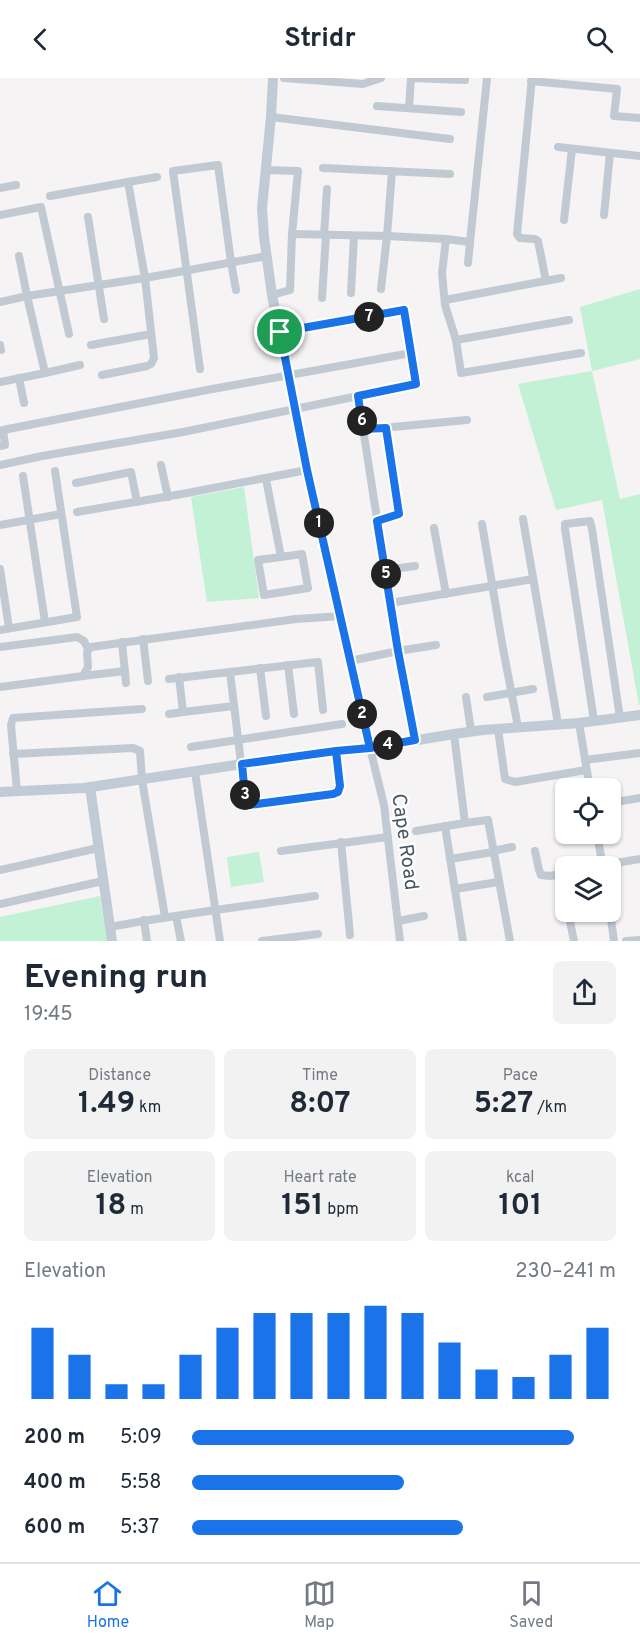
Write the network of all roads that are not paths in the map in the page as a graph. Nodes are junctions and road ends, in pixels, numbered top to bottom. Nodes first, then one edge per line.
1 (273, 78) edge
2 (284, 78) edge
3 (381, 78) edge
4 (411, 78) edge
5 (487, 78) edge
6 (465, 80) dead end
7 (531, 80) edge
8 (580, 82) edge
9 (376, 106) dead end
10 (409, 108) junction
11 (461, 112) dead end
12 (271, 117) junction
13 (640, 118) edge
14 (450, 139) dead end
15 (558, 147) dead end
16 (572, 149) junction
17 (610, 153) junction
18 (640, 156) edge
19 (323, 168) dead end
20 (265, 170) junction
21 (392, 171) junction
22 (450, 174) dead end
23 (157, 177) dead end
24 (128, 182) junction
25 (16, 185) dead end
26 (0, 188) edge
27 (327, 189) dead end
28 (50, 196) dead end
29 (0, 215) edge
30 (604, 215) dead end
31 (88, 217) dead end
32 (564, 220) dead end
33 (292, 234) junction
34 (325, 235) junction
35 (354, 236) junction
36 (387, 236) junction
37 (446, 239) junction
38 (470, 242) junction
39 (19, 256) dead end
40 (267, 256) junction
41 (231, 262) junction
42 (468, 263) dead end
43 (186, 270) junction
44 (145, 278) junction
45 (561, 278) dead end
46 (546, 281) junction
47 (99, 285) junction
48 (381, 289) dead end
49 (236, 290) dead end
50 (59, 292) junction
51 (351, 293) dead end
52 (272, 295) junction
53 (27, 296) junction
54 (322, 298) dead end
55 (445, 300) junction
56 (0, 302) edge
57 (104, 319) dead end
58 (569, 320) dead end
59 (280, 332) junction
60 (69, 334) dead end
61 (151, 334) junction
62 (456, 340) junction
63 (91, 345) dead end
64 (411, 353) junction
65 (581, 353) dead end
66 (80, 365) dead end
67 (200, 369) dead end
68 (45, 373) junction
69 (102, 375) dead end
70 (288, 375) junction
71 (19, 378) junction
72 (0, 382) edge
73 (358, 396) junction
74 (24, 403) dead end
75 (294, 409) junction
76 (467, 420) dead end
77 (0, 421) edge
78 (386, 428) junction
79 (363, 429) junction
80 (3, 430) junction
81 (0, 446) edge
82 (0, 465) edge
83 (161, 465) dead end
84 (307, 470) junction
85 (55, 471) dead end
86 (23, 476) dead end
87 (266, 478) junction
88 (76, 483) dead end
89 (168, 497) junction
90 (137, 502) junction
91 (77, 512) dead end
92 (61, 514) junction
93 (523, 519) dead end
94 (29, 520) junction
95 (377, 521) junction
96 (482, 524) dead end
97 (0, 525) edge
98 (434, 528) dead end
99 (281, 556) junction
100 (415, 566) dead end
101 (0, 569) edge
102 (385, 570) junction
103 (533, 579) junction
104 (493, 587) junction
105 (446, 594) junction
106 (390, 603) junction
107 (341, 616) junction
108 (45, 622) junction
109 (4, 629) edge
110 (143, 639) junction
111 (122, 642) junction
112 (436, 645) dead end
113 (0, 647) edge
114 (88, 649) junction
115 (398, 651) junction
116 (328, 660) dead end
117 (350, 661) junction
118 (318, 662) junction
119 (288, 665) junction
120 (260, 668) junction
121 (125, 671) junction
122 (230, 672) junction
123 (83, 676) junction
124 (179, 678) junction
125 (169, 679) dead end
126 (148, 681) dead end
127 (126, 683) dead end
128 (0, 687) edge
129 (533, 689) dead end
130 (511, 693) junction
131 (466, 697) dead end
132 (487, 697) dead end
133 (234, 706) junction
134 (142, 709) dead end
135 (323, 710) dead end
136 (183, 712) junction
137 (169, 714) dead end
138 (294, 714) dead end
139 (266, 716) dead end
140 (640, 716) edge
141 (620, 718) junction
142 (594, 721) junction
143 (579, 723) junction
144 (342, 724) dead end
145 (558, 724) junction
146 (518, 727) junction
147 (498, 729) junction
148 (471, 731) junction
149 (454, 734) junction
150 (238, 739) junction
151 (415, 740) junction
152 (191, 747) dead end
153 (370, 748) junction
154 (336, 751) junction
155 (640, 753) edge
156 (13, 754) junction
157 (585, 760) junction
158 (242, 764) junction
159 (586, 770) junction
160 (195, 772) junction
161 (588, 778) edge
162 (142, 780) junction
163 (90, 787) junction
164 (0, 792) edge
165 (17, 792) junction
166 (640, 798) edge
167 (621, 801) edge
168 (465, 823) junction
169 (445, 826) junction
170 (416, 831) dead end
171 (388, 837) junction
172 (341, 842) junction
173 (512, 847) dead end
174 (98, 848) junction
175 (281, 851) dead end
176 (493, 851) junction
177 (535, 851) dead end
178 (450, 859) junction
179 (640, 859) edge
180 (621, 863) edge
181 (0, 870) edge
182 (555, 875) edge
183 (103, 881) junction
184 (498, 882) junction
185 (455, 889) junction
186 (315, 896) dead end
187 (0, 904) edge
188 (216, 911) junction
189 (176, 916) junction
190 (424, 916) dead end
191 (165, 917) junction
192 (144, 920) junction
193 (398, 921) junction
194 (570, 922) edge
195 (611, 922) edge
196 (110, 927) junction
197 (318, 934) dead end
198 (350, 935) dead end
199 (640, 940) edge
200 (112, 941) edge
201 (147, 941) edge
202 (181, 941) edge
203 (220, 941) edge
204 (262, 941) edge
205 (400, 941) edge
206 (464, 941) edge
207 (510, 941) edge
208 (574, 941) edge
209 (614, 941) edge
210 (626, 941) edge

1 - 12 street
2 - 3 street
4 - 6 street
4 - 10 street
5 - 38 street
7 - 8 street
7 - 46 street
8 - 13 street
9 - 10 street
10 - 11 street
12 - 14 street
12 - 20 street
15 - 16 street
16 - 17 street
16 - 32 street
17 - 18 street
17 - 30 street
19 - 21 street
20 - 33 street
20 - 40 street
21 - 22 street
21 - 36 street
23 - 24 street
24 - 28 street
24 - 44 street
25 - 26 street
27 - 34 street
29 - 50 street
31 - 47 street
33 - 34 street
33 - 52 street
34 - 35 street
34 - 54 street
35 - 36 street
35 - 51 street
36 - 37 street
36 - 48 street
37 - 38 street
37 - 55 street
38 - 42 street
39 - 53 street
40 - 41 street
40 - 52 street
41 - 43 street
41 - 43 street
41 - 49 street
43 - 44 street
43 - 67 street
44 - 47 street
44 - 61 street
45 - 46 street
46 - 55 street
47 - 50 street
47 - 57 street
50 - 53 street
50 - 60 street
52 - 59 street
53 - 56 street
53 - 68 street
55 - 62 street
58 - 62 street
59 - 64 street
59 - 70 street
61 - 63 street
61 - 69 street
62 - 65 street
64 - 70 street
64 - 73 street
66 - 68 street
68 - 71 street
70 - 75 street
70 - 80 street
71 - 72 street
71 - 74 street
73 - 75 street
73 - 79 street
75 - 82 street
75 - 84 street
76 - 78 street
77 - 80 street
78 - 79 street
78 - 95 street
79 - 95 street
80 - 81 street
83 - 89 street
84 - 87 street
84 - 107 street
85 - 92 street
86 - 94 street
87 - 89 street
87 - 99 street
88 - 90 street
89 - 90 street
90 - 91 street
92 - 94 street
92 - 108 street
93 - 103 street
94 - 97 street
94 - 108 street
95 - 102 street
96 - 104 street
98 - 105 street
99 - 99 street
100 - 102 street
101 - 109 street
102 - 106 street
103 - 104 street
103 - 145 street
104 - 105 street
104 - 130 street
105 - 106 street
106 - 115 street
107 - 110 street
107 - 117 street
108 - 109 street
110 - 111 street
110 - 126 street
111 - 114 street
111 - 121 street
112 - 115 street
113 - 114 street
114 - 123 street
115 - 117 street
115 - 151 street
116 - 118 street
117 - 153 street
118 - 119 street
118 - 135 street
119 - 120 street
119 - 138 street
120 - 122 street
120 - 139 street
121 - 123 street
121 - 127 street
122 - 124 street
122 - 133 street
123 - 128 street
124 - 125 street
124 - 136 street
129 - 130 street
130 - 132 street
130 - 146 street
131 - 148 street
133 - 136 street
133 - 150 street
134 - 156 street
136 - 137 street
140 - 141 street
141 - 142 street
141 - 142 street
142 - 143 street
143 - 145 street
143 - 157 street
144 - 150 street
145 - 146 street
146 - 147 street
147 - 148 street
147 - 159 street
148 - 149 street
149 - 151 street
149 - 168 street
150 - 152 street
150 - 158 street
151 - 153 street
153 - 154 street
153 - 171 street, Cape Road
154 - 158 street
154 - 158 street
155 - 157 street
156 - 162 street
156 - 165 street
157 - 159 street
158 - 160 street
159 - 161 street
160 - 162 street
160 - 188 street
162 - 163 street
162 - 191 street
163 - 165 street
163 - 174 street
164 - 165 street
166 - 167 street
168 - 169 street
168 - 176 street
169 - 170 street
169 - 178 street
171 - 172 street
171 - 193 street, Cape Road
172 - 175 street
172 - 198 street
173 - 176 street
174 - 181 street
174 - 183 street
176 - 178 street
176 - 184 street
177 - 182 street
178 - 185 street
179 - 180 street
183 - 187 street
183 - 196 street
184 - 185 street
184 - 207 street
185 - 206 street
186 - 188 street
188 - 189 street
188 - 203 street
189 - 191 street
189 - 202 street
190 - 193 street
191 - 192 street
192 - 196 street
192 - 201 street
193 - 205 street, Cape Road
194 - 208 street
195 - 209 street
196 - 200 street
197 - 204 street
199 - 210 street

